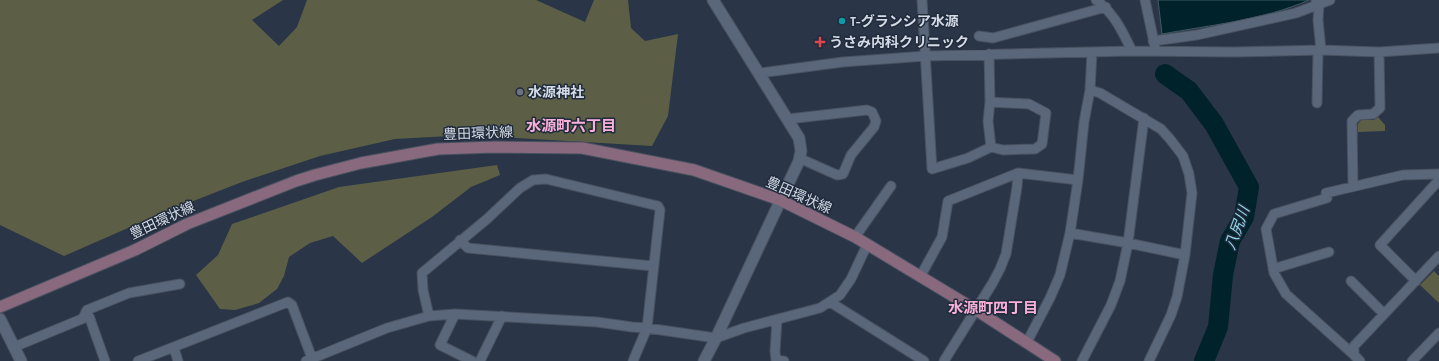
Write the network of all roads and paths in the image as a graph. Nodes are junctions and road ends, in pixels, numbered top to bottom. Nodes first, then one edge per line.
1 (713, 0) edge
2 (922, 0) edge
3 (1096, 0) edge
4 (1145, 0) edge
5 (1330, 0) edge
6 (1317, 3) edge
7 (1106, 7) junction
8 (979, 36) dead end
9 (1153, 41) junction
10 (1439, 48) edge
11 (1132, 51) junction
12 (1320, 51) junction
13 (1092, 52) junction
14 (1156, 52) junction
15 (1379, 52) junction
16 (989, 54) junction
17 (926, 56) junction
18 (760, 73) junction
19 (1090, 90) junction
20 (990, 102) junction
21 (1317, 103) dead end
22 (1144, 118) junction
23 (788, 119) junction
24 (991, 147) junction
25 (800, 158) junction
26 (1018, 173) junction
27 (1439, 174) edge
28 (1078, 180) junction
29 (1439, 180) edge
30 (891, 186) dead end
31 (1353, 186) junction
32 (780, 200) junction
33 (1070, 233) junction
34 (855, 237) junction
35 (460, 240) junction
36 (1128, 243) junction
37 (867, 245) junction
38 (1329, 252) dead end
39 (1185, 255) junction
40 (1439, 256) edge
41 (653, 266) junction
42 (1273, 269) junction
43 (920, 277) junction
44 (1351, 281) dead end
45 (1416, 281) junction
46 (180, 284) dead end
47 (830, 302) junction
48 (0, 307) edge
49 (976, 310) junction
50 (455, 314) junction
51 (1384, 314) junction
52 (428, 316) junction
53 (502, 316) junction
54 (83, 318) junction
55 (0, 319) edge
56 (777, 320) junction
57 (647, 328) junction
58 (1439, 333) edge
59 (716, 338) junction
60 (1026, 342) junction
61 (14, 347) junction
62 (174, 348) junction
63 (1357, 358) edge
64 (310, 360) edge
65 (21, 361) edge
66 (105, 361) edge
67 (138, 361) edge
68 (178, 361) edge
69 (472, 361) edge
70 (480, 361) edge
71 (633, 361) edge
72 (704, 361) edge
73 (784, 361) edge
74 (924, 361) edge
75 (944, 361) edge
76 (1055, 361) edge
77 (1082, 361) edge
78 (1149, 361) edge
79 (1412, 361) edge

1 - 18 street
2 - 17 street
3 - 7 street
4 - 9 street
5 - 6 street
6 - 9 street
6 - 12 street
7 - 8 street
7 - 11 street
9 - 14 street
10 - 15 street
11 - 13 street
11 - 14 street
12 - 14 street
12 - 15 street
12 - 21 street
13 - 16 street
13 - 19 street
15 - 31 street
16 - 17 street
16 - 20 street
17 - 18 street
17 - 24 street
18 - 23 street
19 - 22 street
19 - 28 street
20 - 24 street
20 - 24 street
22 - 36 street
22 - 39 street
23 - 25 street
23 - 25 street
25 - 32 street
26 - 28 street
26 - 43 street
26 - 49 street
27 - 31 street
28 - 33 street
29 - 45 street
30 - 34 street
31 - 42 street
32 - 34 main road, 豊田環状線
32 - 48 main road, 豊田環状線
32 - 59 street
33 - 36 street
33 - 60 street
34 - 37 main road, 豊田環状線
35 - 41 street
35 - 41 street
35 - 52 street
36 - 39 street
36 - 77 street
37 - 43 main road, 豊田環状線
37 - 47 street
38 - 42 street
39 - 78 street
40 - 45 street
41 - 57 street
42 - 63 street
43 - 49 main road, 豊田環状線
44 - 51 street
45 - 51 street
46 - 54 street
47 - 56 street
47 - 74 street
49 - 60 main road, 豊田環状線
49 - 75 street
50 - 52 street
50 - 53 street
50 - 69 street
51 - 63 street
52 - 64 street
53 - 57 street
53 - 70 street
54 - 61 street
54 - 66 street
55 - 61 street
56 - 59 street
56 - 73 street
57 - 59 street
57 - 71 street
58 - 79 street
59 - 72 street
60 - 76 main road, 豊田環状線
61 - 65 street
62 - 64 street
62 - 67 street
62 - 68 street

